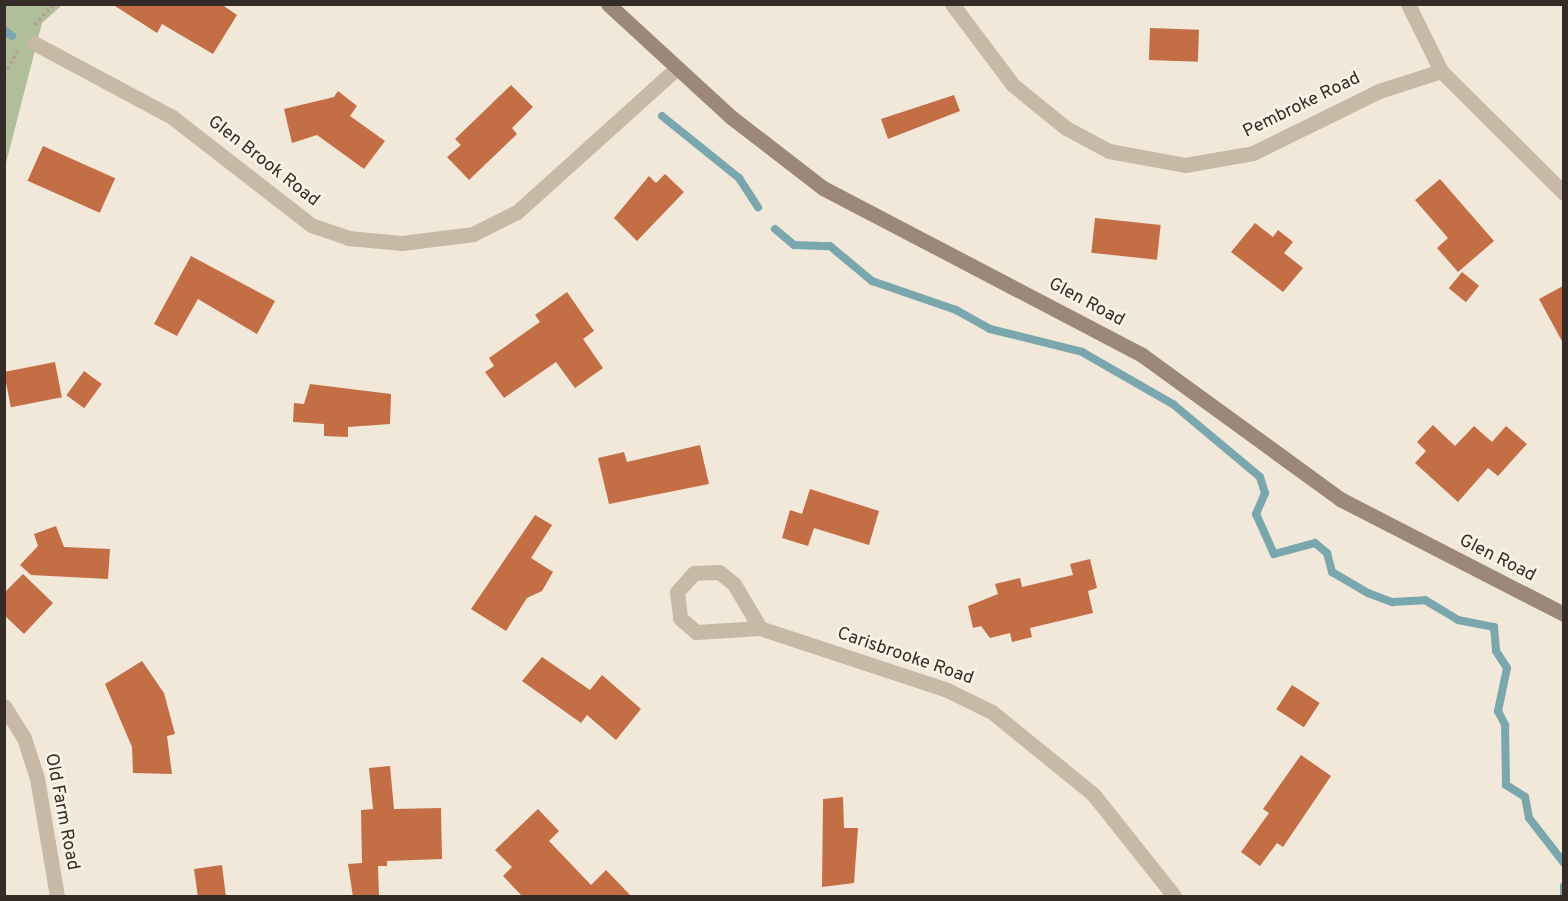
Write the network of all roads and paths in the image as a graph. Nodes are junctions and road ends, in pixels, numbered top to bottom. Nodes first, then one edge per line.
1 (608, 4) edge
2 (952, 4) edge
3 (1408, 4) edge
4 (34, 43) dead end
5 (677, 68) junction
6 (1441, 71) junction
7 (1563, 193) edge
8 (1563, 614) edge
9 (760, 628) junction
10 (4, 706) edge
11 (57, 897) edge
12 (1174, 897) edge

1 - 5 street, Glen Road
2 - 6 street, Pembroke Road
3 - 6 street
4 - 5 street, Glen Brook Road
5 - 8 street, Glen Road
6 - 7 street
9 - 9 street, Carisbrooke Road
9 - 12 street, Carisbrooke Road
10 - 11 street, Old Farm Road

